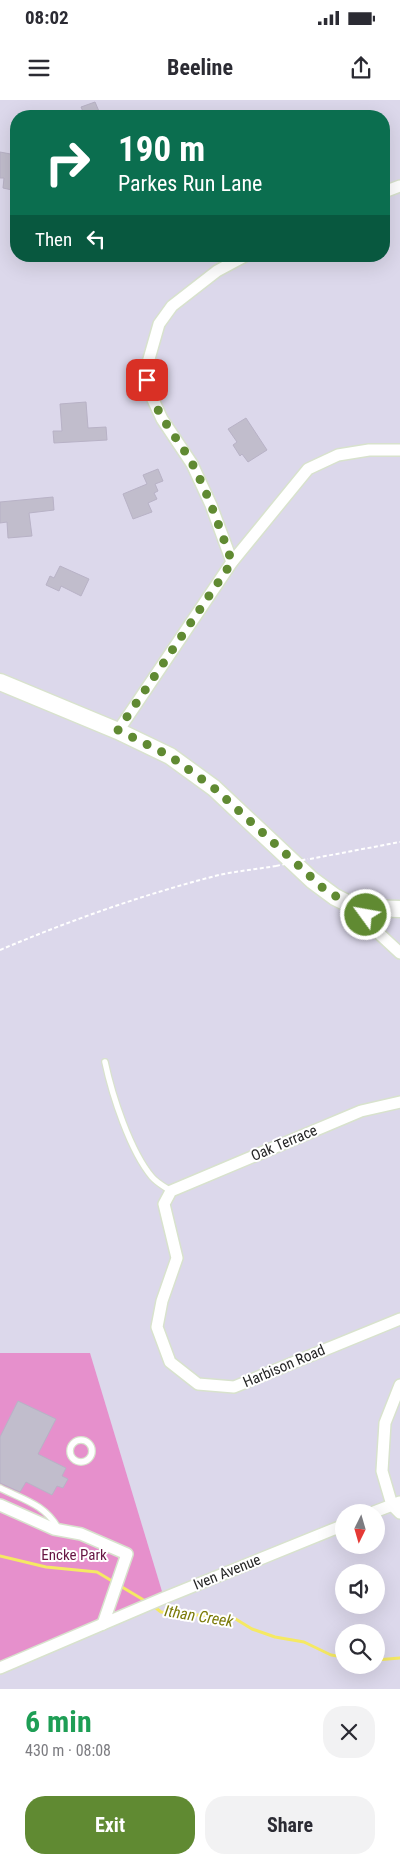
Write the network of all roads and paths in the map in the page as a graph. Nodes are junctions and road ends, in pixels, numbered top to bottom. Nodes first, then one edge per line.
1 (234, 262) edge
2 (400, 450) edge
3 (232, 562) junction
4 (0, 682) edge
5 (118, 730) junction
6 (400, 842) edge
7 (365, 908) junction
8 (400, 910) edge
9 (0, 950) edge
10 (400, 953) edge
11 (105, 1062) dead end
12 (400, 1102) edge
13 (171, 1191) junction
14 (400, 1319) edge
15 (400, 1385) edge
16 (89, 1443) joint
17 (0, 1488) edge
18 (0, 1505) edge
19 (397, 1506) edge
20 (335, 1529) edge
21 (59, 1530) junction
22 (103, 1624) junction
23 (0, 1668) edge

1 - 3 street
2 - 3 street
3 - 5 street
4 - 5 main road
5 - 7 main road
6 - 9 path, bridge
7 - 8 main road
7 - 10 street
11 - 13 lane
12 - 13 street, Oak Terrace
13 - 14 street, Harbison Road
15 - 19 street
16 - 16 lane
17 - 21 lane
18 - 21 street
20 - 22 street, Iven Avenue
21 - 22 street
22 - 23 street, Iven Avenue

